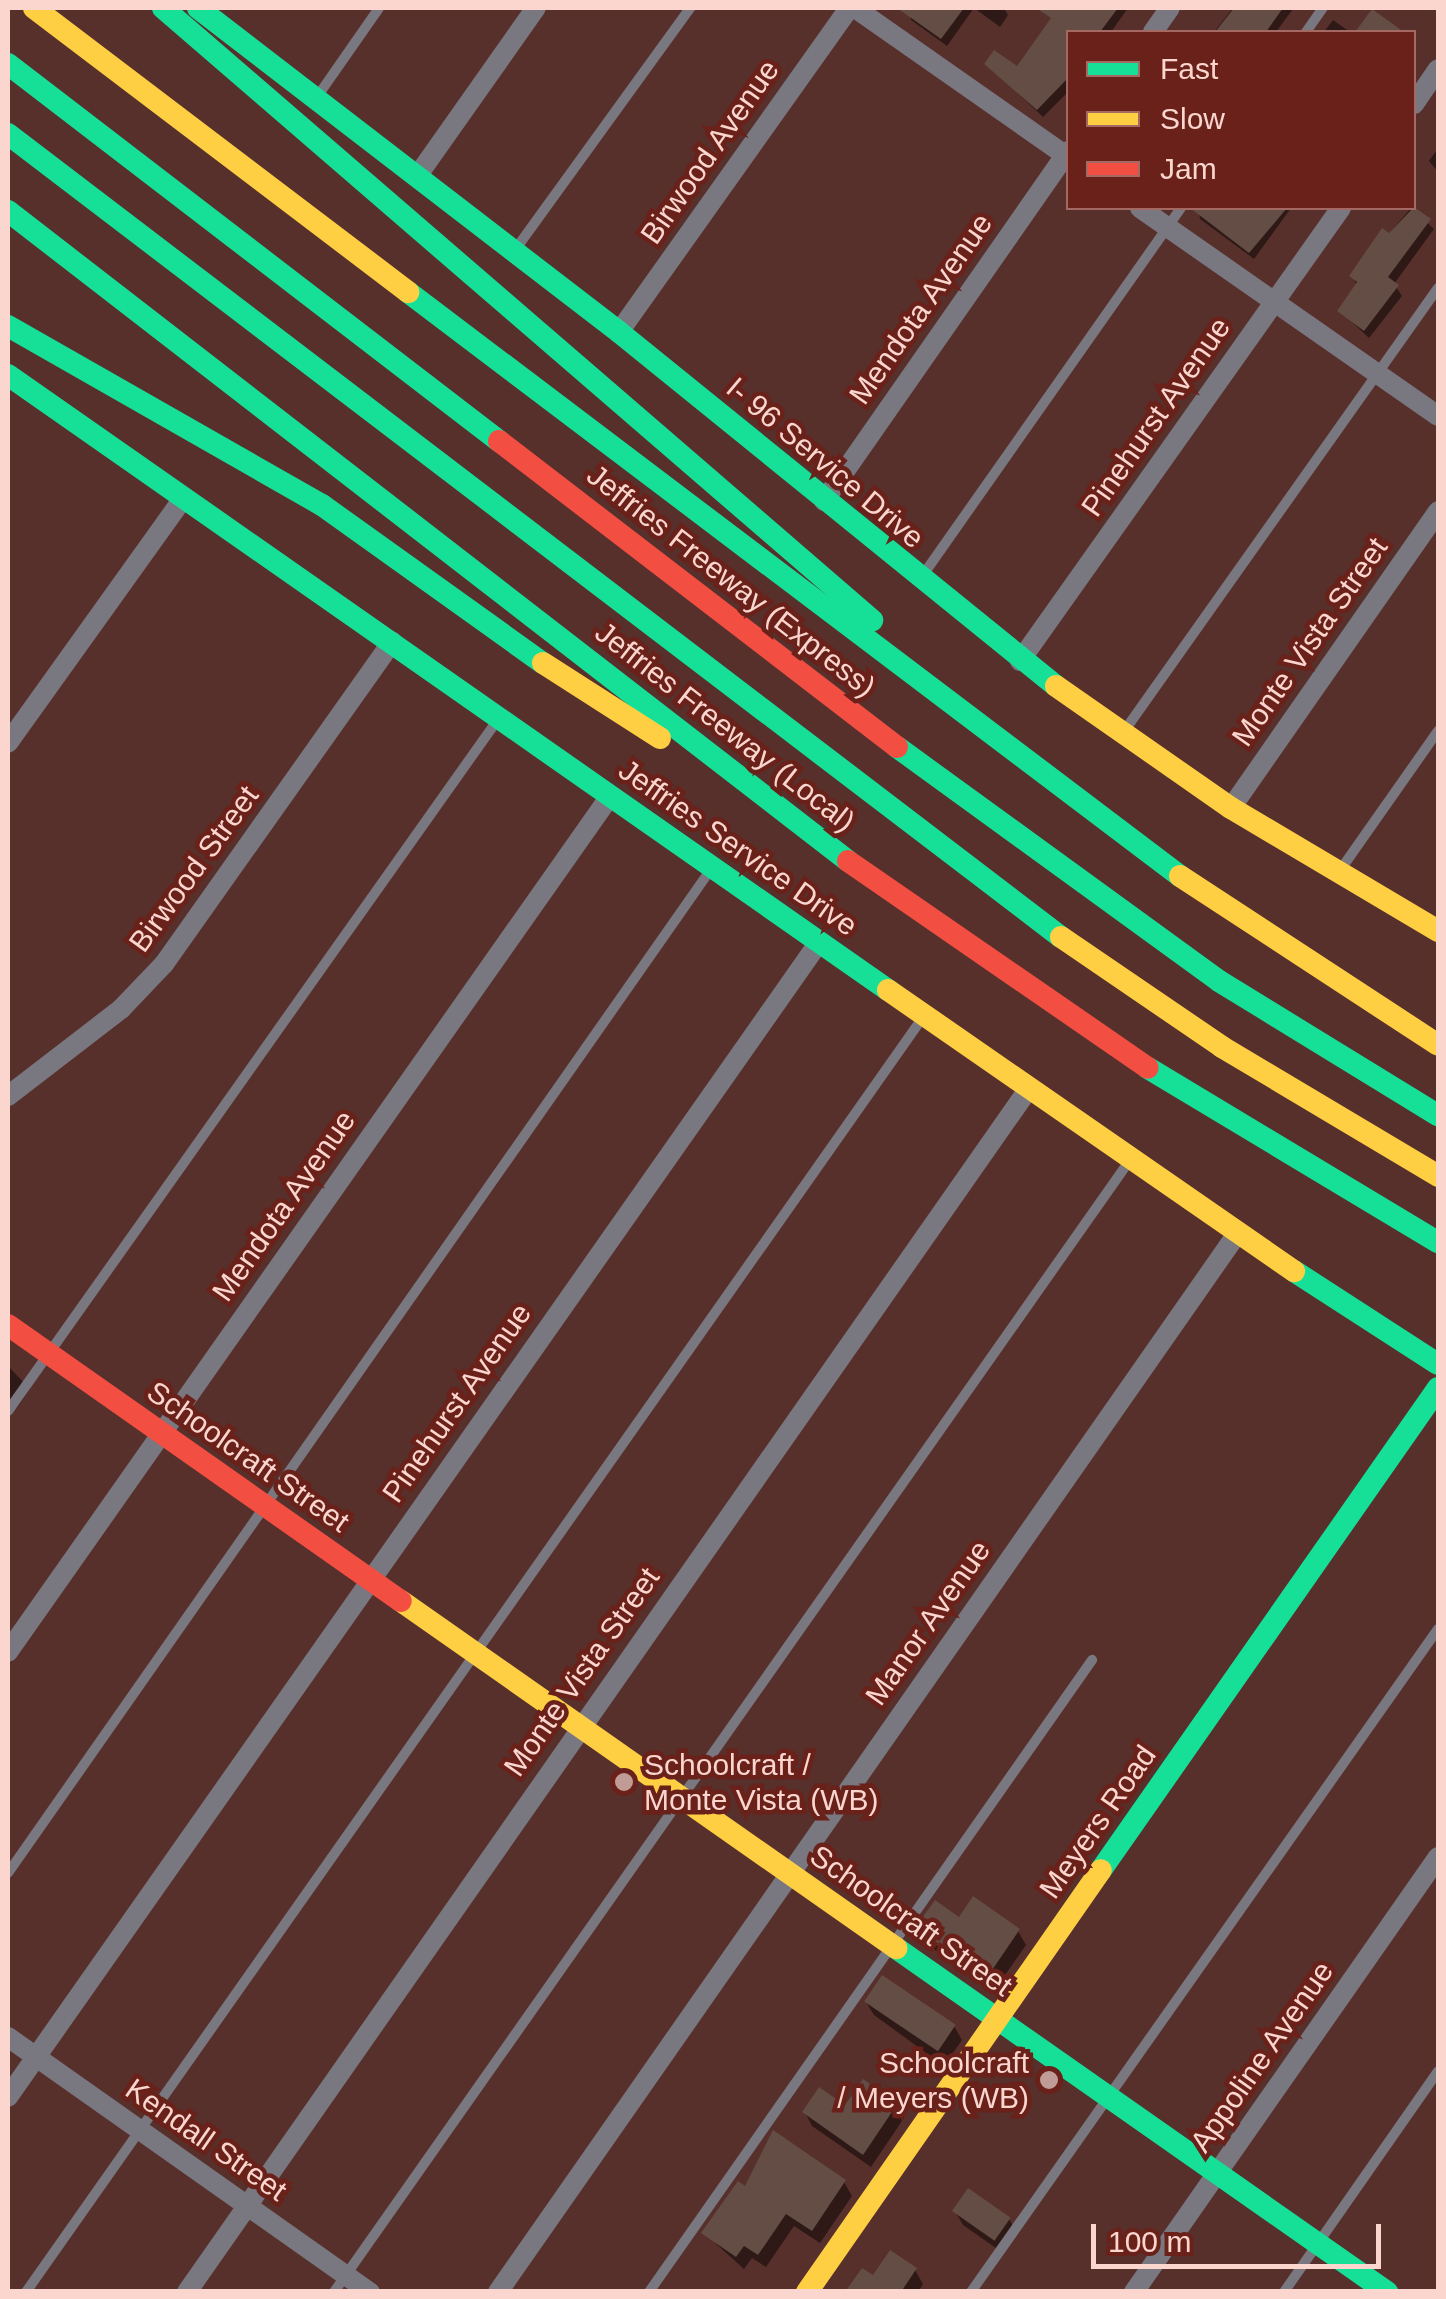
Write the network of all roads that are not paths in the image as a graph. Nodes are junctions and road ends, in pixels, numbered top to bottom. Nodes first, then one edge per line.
1 (34, 8) edge
2 (163, 8) edge
3 (379, 8) edge
4 (536, 8) edge
5 (690, 8) edge
6 (852, 8) edge
7 (1170, 8) edge
8 (1324, 8) edge
9 (213, 12) edge
10 (1154, 30) edge
11 (1308, 30) edge
12 (8, 64) edge
13 (1438, 69) edge
14 (317, 98) junction
15 (1416, 101) edge
16 (8, 134) edge
17 (1066, 153) edge
18 (1066, 157) edge
19 (418, 175) junction
20 (1143, 210) edge
21 (1181, 210) edge
22 (1340, 210) edge
23 (8, 211) edge
24 (1168, 227) junction
25 (515, 250) junction
26 (1438, 288) edge
27 (1274, 302) junction
28 (8, 326) edge
29 (619, 332) junction
30 (1377, 374) junction
31 (8, 375) edge
32 (1438, 416) edge
33 (184, 497) junction
34 (824, 501) junction
35 (1438, 511) edge
36 (920, 580) junction
37 (392, 642) junction
38 (1020, 660) junction
39 (500, 718) junction
40 (1438, 731) edge
41 (982, 732) junction
42 (1122, 735) junction
43 (8, 743) edge
44 (748, 784) junction
45 (610, 796) junction
46 (1232, 808) junction
47 (712, 867) junction
48 (1338, 874) junction
49 (1438, 931) edge
50 (819, 942) junction
51 (924, 1015) junction
52 (1438, 1045) edge
53 (1029, 1088) junction
54 (8, 1096) edge
55 (1438, 1115) edge
56 (1130, 1160) junction
57 (1438, 1176) edge
58 (1237, 1234) junction
59 (1438, 1242) edge
60 (8, 1325) edge
61 (48, 1354) junction
62 (1438, 1364) edge
63 (1438, 1388) edge
64 (8, 1410) edge
65 (161, 1432) junction
66 (265, 1505) junction
67 (370, 1579) junction
68 (1438, 1629) edge
69 (8, 1652) edge
70 (474, 1652) junction
71 (1092, 1660) dead end
72 (581, 1726) junction
73 (684, 1798) junction
74 (1438, 1857) edge
75 (790, 1873) junction
76 (8, 1874) edge
77 (891, 1943) junction
78 (998, 2018) junction
79 (8, 2037) edge
80 (36, 2057) junction
81 (1438, 2072) edge
82 (1106, 2094) junction
83 (8, 2097) edge
84 (140, 2130) junction
85 (1218, 2172) junction
86 (247, 2205) junction
87 (1318, 2243) junction
88 (340, 2283) edge
89 (26, 2292) edge
90 (187, 2292) edge
91 (370, 2292) edge
92 (498, 2292) edge
93 (649, 2292) edge
94 (807, 2292) edge
95 (970, 2292) edge
96 (1134, 2292) edge
97 (1284, 2292) edge
98 (1387, 2292) edge

1 - 41 main road
2 - 41 main road
3 - 14 lane
4 - 19 street
5 - 25 lane
6 - 17 street
6 - 29 street, Birwood Avenue
7 - 10 street
8 - 11 lane
9 - 14 main road, I- 96 Service Drive
12 - 55 main road, Jeffries Freeway (Express)
13 - 15 street
14 - 19 main road, I- 96 Service Drive
16 - 57 main road
18 - 34 street, Mendota Avenue
19 - 25 main road, I- 96 Service Drive
20 - 24 street
21 - 24 lane
22 - 27 street, Pinehurst Avenue
23 - 44 main road, Jeffries Freeway (Local)
24 - 27 street
24 - 36 lane
25 - 29 main road, I- 96 Service Drive
26 - 30 lane
27 - 30 street
27 - 38 street, Pinehurst Avenue
28 - 44 main road
29 - 34 main road, I- 96 Service Drive
30 - 32 street
30 - 42 lane
31 - 33 main road, Jeffries Service Drive
33 - 37 main road, Jeffries Service Drive
33 - 43 street
34 - 36 main road, I- 96 Service Drive
35 - 46 street, Monte Vista Street
36 - 38 main road, I- 96 Service Drive
37 - 39 main road, Jeffries Service Drive
37 - 54 street, Birwood Street
38 - 42 main road, I- 96 Service Drive
39 - 45 main road, Jeffries Service Drive
39 - 61 lane
40 - 48 lane
41 - 52 main road
42 - 46 main road, I- 96 Service Drive
44 - 59 main road, Jeffries Freeway (Local)
45 - 47 main road, Jeffries Service Drive
45 - 65 street, Mendota Avenue
46 - 48 main road, I- 96 Service Drive
47 - 50 main road, Jeffries Service Drive
47 - 66 lane
48 - 49 main road, I- 96 Service Drive
50 - 51 main road, Jeffries Service Drive
50 - 67 street, Pinehurst Avenue
51 - 53 main road, Jeffries Service Drive
51 - 70 lane
53 - 56 main road, Jeffries Service Drive
53 - 72 street, Monte Vista Street
56 - 58 main road, Jeffries Service Drive
56 - 73 lane
58 - 62 main road, Jeffries Service Drive
58 - 75 street, Manor Avenue
60 - 61 main road, Schoolcraft Street
61 - 64 lane
61 - 65 main road, Schoolcraft Street
63 - 78 main road, Meyers Road
65 - 66 main road, Schoolcraft Street
65 - 69 street, Mendota Avenue
66 - 67 main road, Schoolcraft Street
66 - 76 lane
67 - 70 main road, Schoolcraft Street
67 - 80 street, Pinehurst Avenue
68 - 82 lane
70 - 72 main road, Schoolcraft Street
70 - 84 lane
71 - 77 lane
72 - 73 main road, Schoolcraft Street
72 - 86 street, Monte Vista Street
73 - 75 main road, Schoolcraft Street
73 - 88 lane
74 - 85 street, Appoline Avenue
75 - 77 main road, Schoolcraft Street
75 - 92 street, Manor Avenue
77 - 78 main road, Schoolcraft Street
77 - 93 lane
78 - 82 main road, Schoolcraft Street
78 - 94 main road, Meyers Road
79 - 80 street, Kendall Street
80 - 83 street, Pinehurst Avenue
80 - 84 street, Kendall Street
81 - 87 lane
82 - 85 main road, Schoolcraft Street
82 - 95 lane
84 - 86 street, Kendall Street
84 - 89 lane
85 - 87 main road, Schoolcraft Street
85 - 96 street, Appoline Avenue
86 - 88 street, Kendall Street
86 - 90 street, Monte Vista Street
87 - 97 lane
87 - 98 main road, Schoolcraft Street
88 - 91 street, Kendall Street

